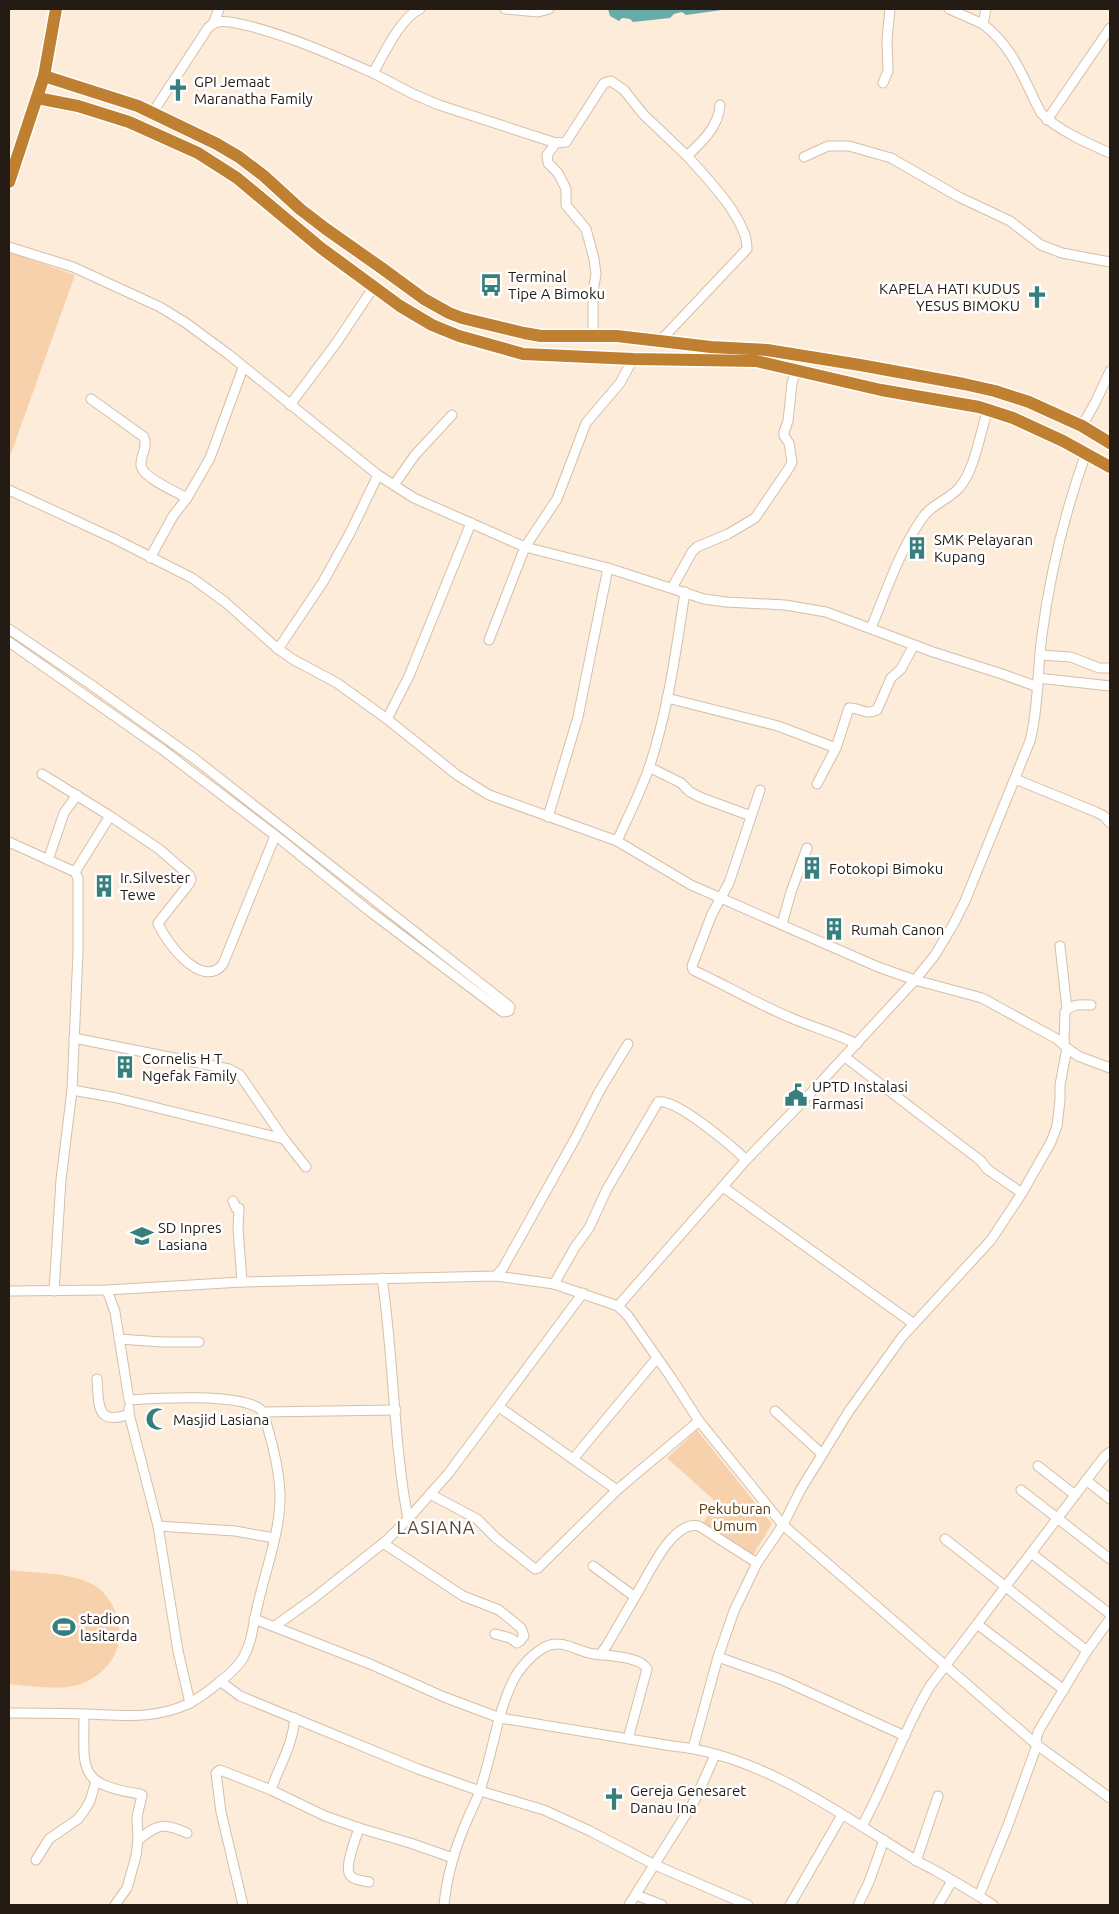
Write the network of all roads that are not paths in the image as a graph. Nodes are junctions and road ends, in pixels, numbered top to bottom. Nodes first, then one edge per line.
1 (56, 9) edge
2 (219, 9) edge
3 (505, 9) edge
4 (549, 9) edge
5 (890, 9) edge
6 (949, 9) edge
7 (986, 9) edge
8 (414, 10) edge
9 (213, 24) junction
10 (984, 24) junction
11 (1110, 28) edge
12 (373, 72) junction
13 (44, 76) junction
14 (883, 83) dead end
15 (37, 98) junction
16 (720, 105) dead end
17 (153, 112) junction
18 (1047, 120) junction
19 (556, 143) junction
20 (1110, 153) edge
21 (688, 156) junction
22 (804, 157) dead end
23 (260, 173) junction
24 (9, 182) edge
25 (249, 187) junction
26 (9, 247) edge
27 (1110, 262) edge
28 (373, 288) junction
29 (496, 327) junction
30 (593, 335) junction
31 (644, 338) junction
32 (660, 341) junction
33 (490, 346) junction
34 (638, 359) junction
35 (243, 368) junction
36 (796, 371) junction
37 (1110, 371) edge
38 (938, 379) junction
39 (936, 398) junction
40 (91, 399) dead end
41 (290, 405) junction
42 (988, 409) junction
43 (452, 415) dead end
44 (1082, 426) junction
45 (1110, 443) edge
46 (1086, 453) junction
47 (1110, 467) edge
48 (378, 475) junction
49 (394, 485) junction
50 (9, 490) edge
51 (187, 498) junction
52 (471, 523) junction
53 (525, 547) junction
54 (150, 558) junction
55 (608, 568) junction
56 (672, 588) junction
57 (685, 592) junction
58 (871, 628) junction
59 (9, 630) edge
60 (489, 640) dead end
61 (9, 642) edge
62 (914, 645) junction
63 (278, 649) junction
64 (1040, 655) junction
65 (1110, 668) edge
66 (1038, 683) junction
67 (1110, 686) edge
68 (667, 698) junction
69 (387, 719) junction
70 (169, 740) junction
71 (836, 748) junction
72 (163, 750) junction
73 (649, 767) junction
74 (42, 774) dead end
75 (1015, 779) junction
76 (817, 784) dead end
77 (760, 790) dead end
78 (77, 795) junction
79 (110, 816) junction
80 (751, 816) junction
81 (548, 817) junction
82 (1110, 823) edge
83 (275, 836) junction
84 (617, 841) junction
85 (9, 842) edge
86 (807, 848) dead end
87 (48, 860) junction
88 (75, 872) junction
89 (722, 898) junction
90 (782, 924) junction
91 (1060, 946) dead end
92 (915, 980) junction
93 (1091, 1005) dead end
94 (1067, 1009) junction
95 (74, 1038) junction
96 (628, 1044) dead end
97 (856, 1044) junction
98 (1066, 1046) junction
99 (845, 1057) junction
100 (1110, 1068) edge
101 (72, 1090) junction
102 (284, 1139) junction
103 (746, 1160) junction
104 (306, 1168) dead end
105 (723, 1187) junction
106 (1022, 1193) junction
107 (233, 1201) dead end
108 (496, 1276) junction
109 (382, 1278) junction
110 (242, 1282) junction
111 (554, 1284) junction
112 (107, 1290) junction
113 (9, 1291) edge
114 (54, 1291) junction
115 (583, 1293) junction
116 (618, 1306) junction
117 (914, 1324) junction
118 (119, 1339) junction
119 (199, 1342) dead end
120 (657, 1358) junction
121 (97, 1379) dead end
122 (129, 1400) junction
123 (498, 1407) junction
124 (396, 1410) junction
125 (775, 1411) dead end
126 (263, 1412) junction
127 (129, 1414) junction
128 (699, 1421) junction
129 (1110, 1452) edge
130 (822, 1454) junction
131 (573, 1459) junction
132 (1038, 1466) dead end
133 (1086, 1480) junction
134 (617, 1490) junction
135 (1021, 1490) dead end
136 (430, 1494) junction
137 (1075, 1495) junction
138 (1110, 1499) edge
139 (1057, 1518) junction
140 (408, 1519) junction
141 (783, 1525) junction
142 (158, 1526) junction
143 (274, 1538) junction
144 (945, 1539) dead end
145 (383, 1543) junction
146 (1031, 1553) junction
147 (1110, 1559) edge
148 (757, 1563) junction
149 (593, 1566) dead end
150 (1005, 1587) junction
151 (635, 1597) junction
152 (1110, 1614) edge
153 (254, 1619) junction
154 (1110, 1620) edge
155 (977, 1624) junction
156 (275, 1626) junction
157 (1107, 1632) edge
158 (495, 1634) dead end
159 (1087, 1651) junction
160 (600, 1655) junction
161 (718, 1657) junction
162 (946, 1666) junction
163 (220, 1681) junction
164 (1064, 1690) junction
165 (190, 1703) junction
166 (9, 1713) edge
167 (84, 1714) junction
168 (295, 1718) junction
169 (500, 1718) junction
170 (905, 1736) junction
171 (628, 1739) junction
172 (1037, 1745) junction
173 (693, 1748) junction
174 (715, 1755) junction
175 (96, 1781) junction
176 (271, 1790) junction
177 (480, 1791) junction
178 (938, 1796) dead end
179 (1110, 1798) edge
180 (842, 1815) junction
181 (862, 1826) junction
182 (359, 1828) junction
183 (187, 1833) dead end
184 (138, 1840) junction
185 (884, 1840) junction
186 (453, 1858) junction
187 (36, 1860) dead end
188 (916, 1861) junction
189 (655, 1865) junction
190 (952, 1881) junction
191 (369, 1882) dead end
192 (636, 1894) junction
193 (979, 1896) junction
194 (114, 1905) edge
195 (243, 1905) edge
196 (444, 1905) edge
197 (629, 1905) edge
198 (662, 1905) edge
199 (748, 1905) edge
200 (790, 1905) edge
201 (858, 1905) edge
202 (938, 1905) edge
203 (992, 1905) edge

1 - 13 highway
2 - 9 street
3 - 4 street
5 - 14 street
6 - 10 street
7 - 10 street
8 - 12 street
9 - 12 street
9 - 17 street
10 - 18 street
11 - 18 street
12 - 19 street
13 - 15 highway
13 - 17 highway
15 - 24 highway
15 - 25 highway
16 - 21 street
17 - 23 highway
18 - 20 street
19 - 21 street
19 - 30 street
21 - 32 street
22 - 27 street
23 - 25 highway
23 - 29 highway
25 - 28 highway
26 - 35 street
28 - 33 highway
28 - 41 street
29 - 30 highway
29 - 33 highway
30 - 31 highway
31 - 32 highway
31 - 34 highway
32 - 38 highway
33 - 34 highway
34 - 36 highway
34 - 53 street
35 - 41 street
35 - 51 street
36 - 39 highway
36 - 56 street
37 - 44 street
38 - 39 highway
38 - 44 highway
39 - 42 highway
40 - 51 street
41 - 48 street
42 - 46 highway
42 - 58 street
43 - 49 street
44 - 45 highway
46 - 47 highway
46 - 64 street
48 - 49 street
48 - 63 street
49 - 52 street
50 - 54 street
51 - 54 street
52 - 53 street
52 - 69 street
53 - 55 street
53 - 60 street
54 - 63 street
55 - 56 street
55 - 81 street
56 - 57 street
57 - 58 street
57 - 68 street
58 - 62 street
59 - 70 street
61 - 72 street
62 - 66 street
62 - 71 street
63 - 69 street
64 - 65 street
64 - 66 street
66 - 67 street
66 - 75 street
68 - 71 street
68 - 73 street
69 - 81 street
70 - 72 street
70 - 83 street
71 - 76 street
72 - 83 street
73 - 80 street
73 - 84 street
74 - 78 street
75 - 82 street
75 - 92 street
77 - 80 street
78 - 79 street
78 - 87 street
79 - 83 street
79 - 88 street
80 - 89 street
81 - 84 street
84 - 89 street
85 - 87 street
86 - 90 street
87 - 88 street
88 - 95 street
89 - 90 street
89 - 97 street
90 - 92 street
91 - 94 street
92 - 97 street
92 - 98 street
93 - 94 street
94 - 98 street
95 - 101 street
95 - 102 street
96 - 108 street
97 - 99 street
98 - 100 street
98 - 106 street
99 - 103 street
99 - 106 street
101 - 102 street
101 - 114 street
102 - 104 street
103 - 105 street
103 - 111 street
105 - 116 street
105 - 117 street
106 - 117 street
107 - 110 street
108 - 109 street
108 - 111 street
109 - 110 street
109 - 124 street
110 - 112 street
111 - 115 street
112 - 114 street
112 - 118 street
113 - 114 street
115 - 116 street
115 - 123 street
116 - 120 street
117 - 130 street
118 - 119 street
118 - 122 street
120 - 128 street
120 - 131 street
121 - 127 street
122 - 126 street
122 - 127 street
123 - 131 street
123 - 136 street
124 - 126 street
124 - 140 street
125 - 130 street
126 - 143 street
127 - 142 street
128 - 134 street
128 - 141 street
129 - 133 street
130 - 141 street
131 - 134 street
132 - 137 street
133 - 137 street
133 - 138 street
134 - 136 street
135 - 139 street
136 - 140 street
137 - 139 street
139 - 146 street
139 - 147 street
140 - 145 street
141 - 148 street
141 - 162 street
142 - 143 street
142 - 165 street
143 - 153 street
144 - 150 street
145 - 156 street
145 - 158 street
146 - 150 street
146 - 152 street
148 - 151 street
148 - 161 street
149 - 151 street
150 - 155 street
150 - 159 street
151 - 160 street
153 - 156 street
153 - 163 street
154 - 157 street
155 - 162 street
155 - 164 street
156 - 169 street
157 - 159 street
159 - 164 street
160 - 169 street
160 - 171 street
161 - 170 street
161 - 173 street
162 - 170 street
162 - 172 street
163 - 165 street
163 - 168 street
164 - 172 street
165 - 167 street
166 - 167 street
167 - 175 street
168 - 176 street
168 - 177 street
169 - 171 street
169 - 177 street
170 - 181 street
171 - 173 street
172 - 179 street
172 - 193 street
173 - 174 street
174 - 180 street
174 - 189 street
175 - 184 street
175 - 187 street
176 - 182 street
176 - 195 street
177 - 186 street
177 - 189 street
178 - 188 street
180 - 181 street
180 - 200 street
181 - 185 street
182 - 186 street
182 - 191 street
183 - 184 street
184 - 194 street
185 - 188 street
185 - 201 street
186 - 196 street
188 - 190 street
189 - 192 street
189 - 199 street
190 - 193 street
190 - 202 street
192 - 197 street
192 - 198 street
193 - 203 street

